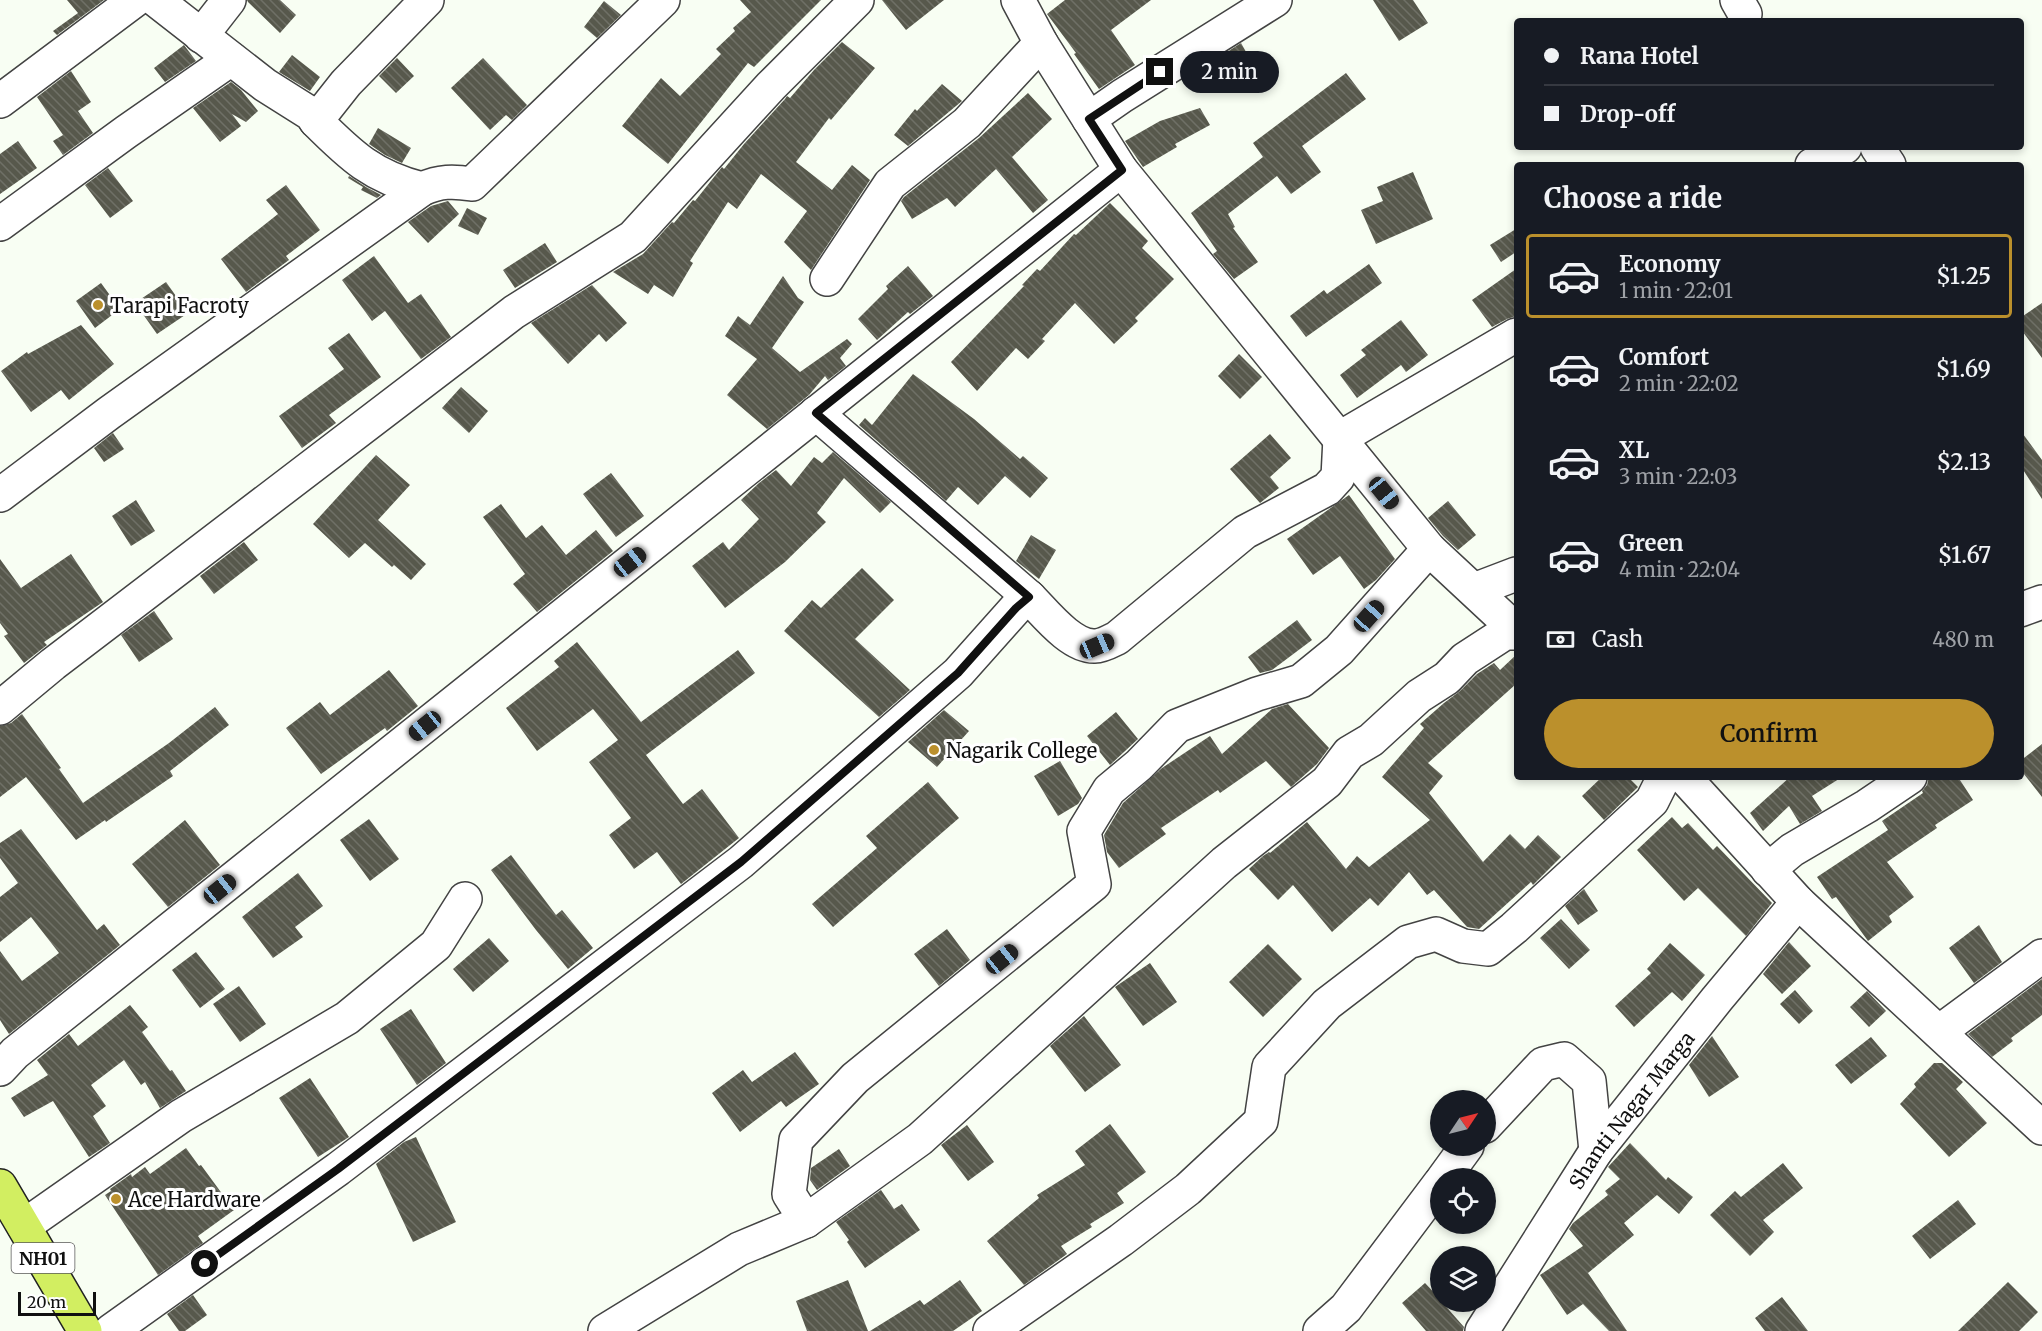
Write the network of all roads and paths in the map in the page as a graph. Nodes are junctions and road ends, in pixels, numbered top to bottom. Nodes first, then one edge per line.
1 (135, 0) edge
2 (156, 0) edge
3 (229, 0) edge
4 (427, 0) edge
5 (663, 0) edge
6 (857, 0) edge
7 (1018, 0) edge
8 (1275, 0) edge
9 (201, 36) junction
10 (1041, 43) junction
11 (231, 59) junction
12 (0, 101) edge
13 (1089, 119) junction
14 (316, 121) junction
15 (1840, 150) edge
16 (1818, 162) edge
17 (1122, 170) junction
18 (422, 189) junction
19 (0, 224) edge
20 (827, 279) dead end
21 (1514, 336) edge
22 (816, 413) junction
23 (1340, 438) junction
24 (0, 495) edge
25 (1429, 549) junction
26 (1514, 575) edge
27 (1474, 590) junction
28 (1029, 597) junction
29 (2042, 602) edge
30 (2024, 609) edge
31 (1514, 629) edge
32 (1514, 631) edge
33 (0, 708) edge
34 (1662, 780) edge
35 (1687, 780) edge
36 (1906, 780) edge
37 (1768, 870) junction
38 (465, 899) dead end
39 (1798, 902) junction
40 (2042, 956) edge
41 (1939, 1032) junction
42 (0, 1069) edge
43 (1496, 1114) edge
44 (2042, 1128) edge
45 (1596, 1152) junction
46 (0, 1186) edge
47 (1430, 1196) edge
48 (806, 1221) junction
49 (24, 1226) junction
50 (85, 1331) edge
51 (111, 1331) edge
52 (605, 1331) edge
53 (990, 1331) edge
54 (1320, 1331) edge
55 (1482, 1331) edge

1 - 12 street
2 - 9 street
3 - 9 street
4 - 14 street
5 - 18 street
6 - 33 street
7 - 10 street
8 - 13 street
9 - 11 street
10 - 13 street
10 - 20 street
11 - 14 street
11 - 19 street
13 - 17 street
14 - 18 street
15 - 16 street
17 - 22 street
17 - 23 street
18 - 24 street
21 - 23 street
22 - 28 street
22 - 42 street
23 - 25 street
23 - 28 street
25 - 27 street
25 - 48 street
26 - 27 street
27 - 31 street
28 - 51 street
29 - 30 street
32 - 48 street
34 - 53 street
35 - 37 street
36 - 37 street
37 - 39 street
38 - 49 street
39 - 41 street
39 - 45 street, Shanti Nagar Marga
40 - 41 street
41 - 44 street
43 - 45 street
45 - 55 street, Shanti Nagar Marga
46 - 49 highway, NH01
47 - 54 street
48 - 52 street
49 - 50 highway, NH01

